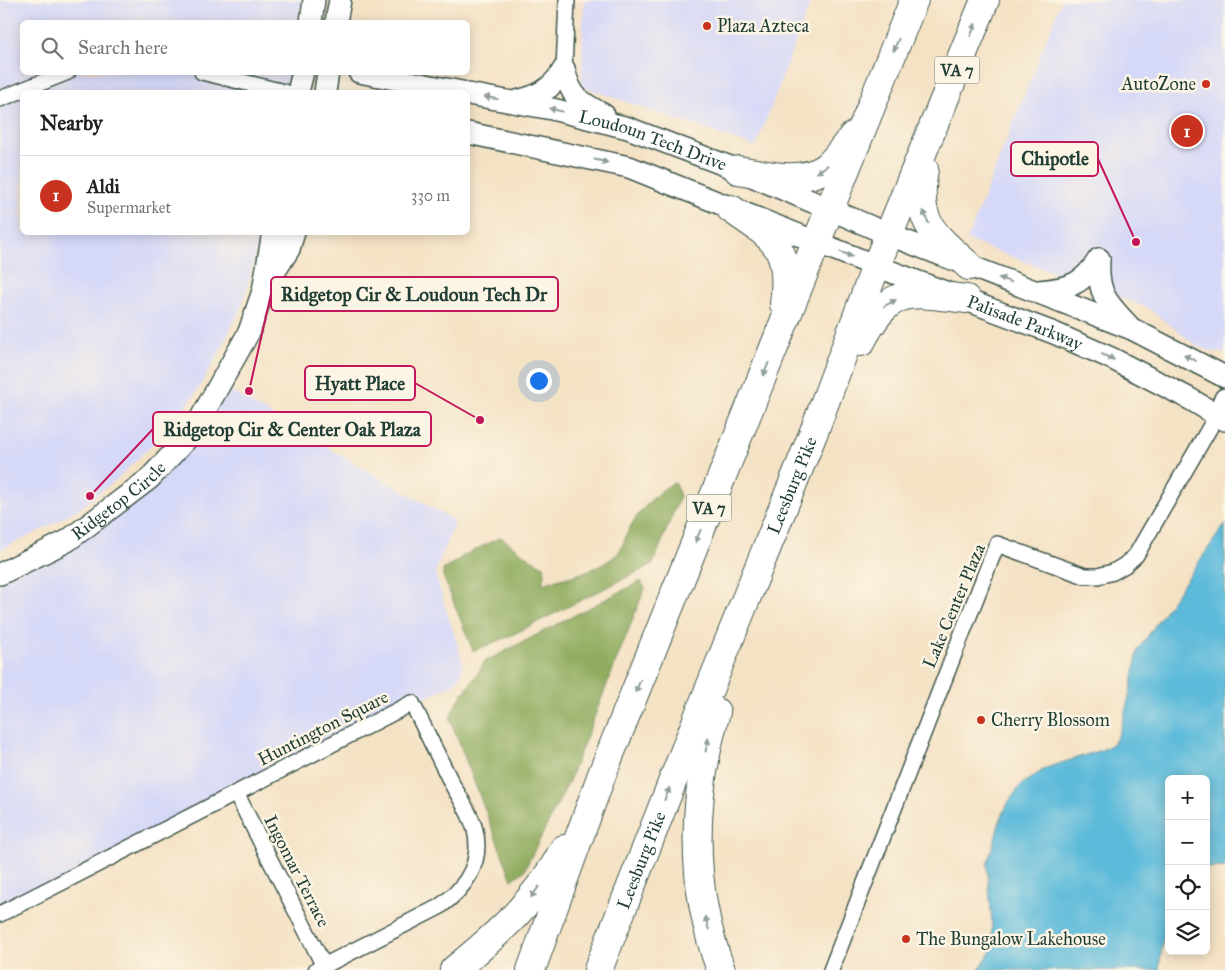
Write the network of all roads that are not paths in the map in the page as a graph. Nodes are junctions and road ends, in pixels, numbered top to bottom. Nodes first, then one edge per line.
1 (314, 0) edge
2 (340, 0) edge
3 (567, 0) edge
4 (914, 0) edge
5 (985, 0) edge
6 (311, 20) edge
7 (336, 20) edge
8 (564, 69) junction
9 (60, 75) edge
10 (214, 75) edge
11 (302, 75) edge
12 (328, 75) edge
13 (375, 75) edge
14 (23, 90) edge
15 (276, 90) edge
16 (298, 90) edge
17 (325, 90) edge
18 (452, 90) edge
19 (20, 91) edge
20 (470, 94) edge
21 (0, 99) edge
22 (514, 102) junction
23 (867, 120) junction
24 (628, 128) junction
25 (470, 133) edge
26 (929, 140) junction
27 (738, 170) junction
28 (730, 208) junction
29 (832, 209) junction
30 (890, 234) junction
31 (272, 235) edge
32 (293, 235) edge
33 (817, 242) junction
34 (876, 266) junction
35 (969, 266) junction
36 (263, 291) junction
37 (1038, 291) junction
38 (966, 298) junction
39 (782, 328) junction
40 (1132, 329) junction
41 (1225, 377) edge
42 (1222, 411) edge
43 (813, 434) junction
44 (0, 574) edge
45 (754, 581) junction
46 (602, 774) junction
47 (236, 793) junction
48 (0, 914) edge
49 (320, 968) edge
50 (454, 970) edge
51 (531, 970) edge
52 (598, 970) edge
53 (721, 970) edge
54 (831, 970) edge

1 - 6 street
2 - 7 street
3 - 8 street
4 -> 23 highway, VA 7
26 -> 5 highway, Leesburg Pike / VA 7
8 - 22 street
8 - 24 street
9 - 14 street
10 - 15 street
11 - 16 street
12 - 17 street
13 - 18 street
19 - 21 street
22 -> 20 street, Loudoun Tech Drive
24 -> 22 street, Loudoun Tech Drive
23 -> 27 highway
23 - 29 highway, VA 7
24 - 27 street, Loudoun Tech Drive
25 -> 28 street, Loudoun Tech Drive
26 - 30 highway, Leesburg Pike / VA 7
35 -> 26 highway
27 - 29 street, Loudoun Tech Drive
28 - 33 street, Loudoun Tech Drive
28 - 39 highway
29 - 30 street, Palisade Parkway
29 - 33 highway, VA 7
30 - 34 highway, Leesburg Pike / VA 7
30 - 35 street, Palisade Parkway
31 - 36 street, Ridgetop Circle
32 - 36 street, Ridgetop Circle
33 -> 34 street, Palisade Parkway
33 - 39 highway, VA 7
34 - 38 street, Palisade Parkway
34 - 43 highway, Leesburg Pike / VA 7
37 -> 35 street, Palisade Parkway
36 - 44 street, Ridgetop Circle
37 - 40 street, Palisade Parkway
37 - 40 street
38 -> 42 street, Palisade Parkway
43 -> 38 highway
39 -> 46 highway, VA 7
41 -> 40 street, Palisade Parkway
42 - 54 street, Lake Center Plaza
43 - 45 highway, Leesburg Pike / VA 7
52 -> 45 highway, Leesburg Pike / VA 7
53 -> 45 highway
46 -> 50 highway
46 - 51 highway, VA 7
47 - 48 street, Huntington Square
47 - 49 street, Ingomar Terrace
47 - 49 street, Huntington Square

